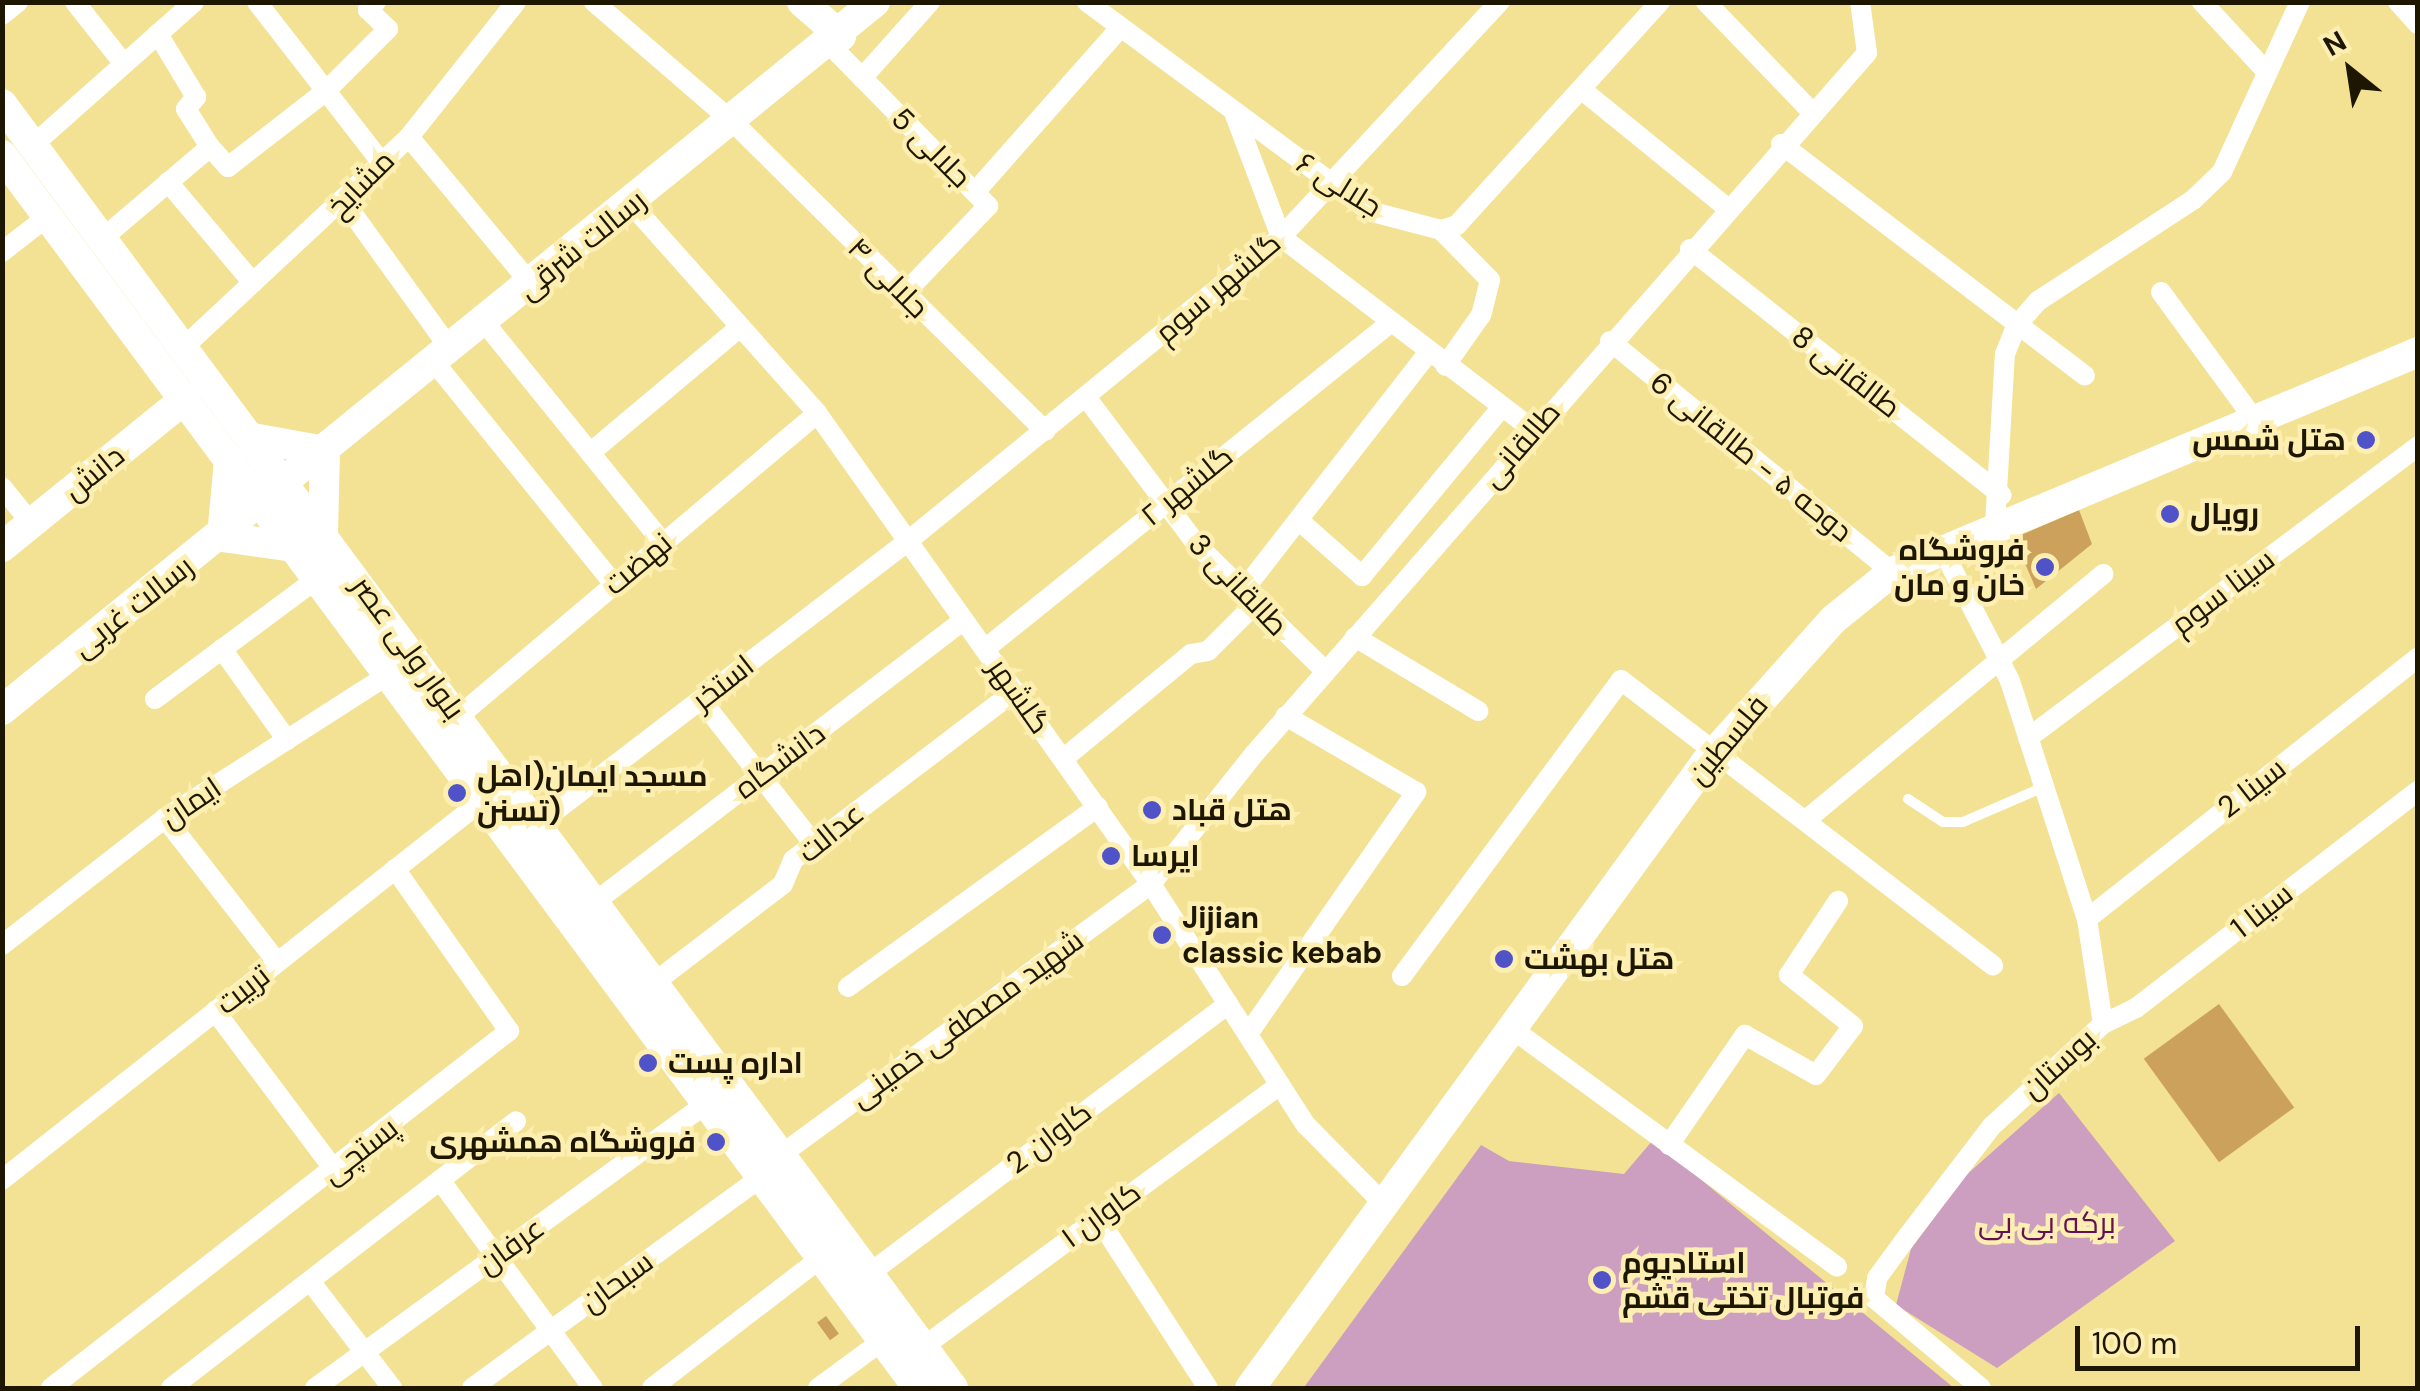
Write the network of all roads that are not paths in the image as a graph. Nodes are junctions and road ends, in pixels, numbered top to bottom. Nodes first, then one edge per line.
1 (18, 2) edge
2 (75, 2) edge
3 (257, 2) edge
4 (376, 2) edge
5 (516, 2) edge
6 (594, 2) edge
7 (802, 2) edge
8 (930, 2) edge
9 (1088, 2) edge
10 (1499, 2) edge
11 (1660, 2) edge
12 (1706, 2) edge
13 (1860, 2) edge
14 (2202, 2) edge
15 (2300, 2) edge
16 (2398, 2) edge
17 (189, 4) edge
18 (2, 14) edge
19 (851, 20) edge
20 (2418, 24) edge
21 (1120, 28) junction
22 (158, 34) junction
23 (124, 64) junction
24 (2266, 70) junction
25 (862, 78) junction
26 (1581, 89) junction
27 (326, 91) junction
28 (2, 104) edge
29 (1810, 110) junction
30 (1235, 115) junction
31 (734, 123) junction
32 (410, 137) junction
33 (1780, 144) junction
34 (34, 145) junction
35 (210, 147) junction
36 (2, 156) edge
37 (382, 163) junction
38 (168, 182) junction
39 (1330, 184) junction
40 (976, 192) junction
41 (345, 203) junction
42 (632, 204) junction
43 (1726, 207) junction
44 (48, 216) junction
45 (1440, 230) junction
46 (1281, 237) junction
47 (103, 238) junction
48 (1690, 249) junction
49 (2, 252) edge
50 (253, 283) junction
51 (532, 285) junction
52 (2161, 292) dead end
53 (904, 294) junction
54 (485, 323) junction
55 (1390, 323) junction
56 (2017, 325) junction
57 (740, 326) junction
58 (1610, 341) junction
59 (184, 346) junction
60 (2418, 352) edge
61 (443, 357) junction
62 (1436, 360) junction
63 (2084, 376) dead end
64 (1086, 398) junction
65 (186, 399) junction
66 (1501, 408) junction
67 (817, 413) junction
68 (2254, 419) junction
69 (1533, 430) junction
70 (1045, 431) junction
71 (253, 438) junction
72 (2418, 446) edge
73 (325, 451) junction
74 (590, 453) junction
75 (230, 460) junction
76 (286, 483) junction
77 (2, 487) edge
78 (2001, 495) junction
79 (262, 502) junction
80 (1163, 504) junction
81 (31, 524) junction
82 (1302, 524) junction
83 (1996, 526) junction
84 (323, 533) junction
85 (222, 536) junction
86 (908, 541) junction
87 (663, 542) junction
88 (2, 547) edge
89 (295, 547) junction
90 (1942, 550) junction
91 (1892, 572) junction
92 (2104, 574) dead end
93 (318, 578) junction
94 (614, 584) junction
95 (1248, 599) junction
96 (964, 620) junction
97 (1355, 636) junction
98 (222, 649) junction
99 (985, 649) junction
100 (2418, 658) edge
101 (2000, 661) junction
102 (1325, 671) junction
103 (389, 674) junction
104 (1015, 691) junction
105 (154, 699) dead end
106 (701, 700) junction
107 (2, 710) edge
108 (1478, 711) dead end
109 (458, 716) junction
110 (1286, 716) junction
111 (2028, 738) junction
112 (287, 740) junction
113 (1716, 750) junction
114 (1063, 759) junction
115 (761, 775) junction
116 (2044, 787) junction
117 (2418, 791) edge
118 (1908, 799) dead end
119 (483, 800) junction
120 (1098, 807) junction
121 (165, 818) junction
122 (1806, 820) junction
123 (538, 824) junction
124 (814, 844) junction
125 (395, 869) junction
126 (1151, 884) junction
127 (596, 902) junction
128 (1838, 902) dead end
129 (2087, 918) junction
130 (2, 945) edge
131 (278, 962) junction
132 (1993, 966) dead end
133 (1402, 976) dead end
134 (655, 982) junction
135 (848, 987) dead end
136 (1228, 1004) junction
137 (216, 1012) junction
138 (2103, 1024) junction
139 (1511, 1028) junction
140 (1248, 1034) junction
141 (1280, 1085) junction
142 (706, 1103) junction
143 (516, 1122) dead end
144 (1669, 1145) junction
145 (782, 1154) junction
146 (335, 1170) junction
147 (761, 1176) junction
148 (2, 1180) edge
149 (440, 1180) junction
150 (1383, 1202) junction
151 (1098, 1218) junction
152 (496, 1256) junction
153 (822, 1257) junction
154 (1836, 1267) dead end
155 (870, 1273) junction
156 (310, 1281) junction
157 (550, 1331) junction
158 (882, 1341) junction
159 (923, 1347) junction
160 (365, 1352) junction
161 (51, 1388) edge
162 (171, 1388) edge
163 (315, 1388) edge
164 (392, 1388) edge
165 (472, 1388) edge
166 (593, 1388) edge
167 (652, 1388) edge
168 (818, 1388) edge
169 (918, 1388) edge
170 (953, 1388) edge
171 (1208, 1388) edge
172 (1250, 1388) edge
173 (1980, 1388) edge

1 - 18 street
2 - 23 street
3 - 27 street
4 - 27 street
5 - 32 street, مشایخ
6 - 31 street, جلالی ۴
7 - 19 main road
8 - 25 street
9 - 21 street, جلالی ۶
10 - 39 street, گلشهر سوم
11 - 26 street
12 - 29 street
13 - 29 street, طالقانی
14 - 24 street
15 - 24 street
16 - 20 street
17 - 22 street
19 - 25 street, جلالی 5
19 - 31 main road, رسالت شرقی
21 - 30 street, جلالی ۶
21 - 40 street
22 - 23 street
22 - 35 street
23 - 34 street
24 - 56 street
25 - 40 street, جلالی 5
26 - 43 street
26 - 45 street
27 - 35 street
27 - 37 street
28 - 34 main road, بلوار ولی عصر
29 - 33 street, طالقانی
30 - 39 street, جلالی ۶
30 - 46 street
31 - 42 main road, رسالت شرقی
31 - 53 street, جلالی ۴
32 - 37 street, مشایخ
32 - 51 street
33 - 43 street, طالقانی
33 - 56 street
34 - 47 main road, بلوار ولی عصر
35 - 38 street
36 - 44 main road, بلوار ولی عصر
37 - 41 street, مشایخ
38 - 47 street
38 - 50 street
39 - 45 street, جلالی ۶
39 - 46 street, گلشهر سوم
40 - 53 street, جلالی 5
41 - 50 street, مشایخ
41 - 61 street
42 - 51 main road, رسالت شرقی
42 - 57 street, گلشهر
43 - 48 street, طالقانی
44 - 49 street
44 - 65 main road, بلوار ولی عصر
45 - 62 street
46 - 55 street
46 - 64 street, گلشهر سوم
47 - 59 main road, بلوار ولی عصر
48 - 58 street, طالقانی
48 - 78 street, طالقانی 8
50 - 59 street, مشایخ
51 - 54 main road, رسالت شرقی
52 - 68 street
53 - 70 street, جلالی ۴
54 - 61 main road, رسالت شرقی
54 - 74 street
55 - 62 street
55 - 80 street, گلشهر ۲
56 - 63 street
56 - 78 street
57 - 67 street, گلشهر
57 - 74 street
58 - 69 street, طالقانی
58 - 91 street, دوحه ۵ - طالقانی 6
59 - 71 main road, بلوار ولی عصر
60 - 68 main road, فلسطین
61 - 73 main road, رسالت شرقی
61 - 94 street
62 - 66 street
62 - 82 street
64 - 70 street, گلشهر سوم
64 - 80 street, طالقانی 3
65 - 75 main road, بلوار ولی عصر
65 - 81 main road, دانش
66 - 69 street
66 - 82 street
67 - 86 street, گلشهر
67 - 87 street, نهضت
68 - 83 main road, فلسطین
69 - 97 street, طالقانی
70 - 86 street, گلشهر سوم
71 - 73 main road
71 - 76 main road, بلوار ولی عصر
72 - 111 street, سینا سوم
73 - 76 main road, رسالت شرقی
73 - 84 main road
74 - 87 street
75 - 79 main road, بلوار ولی عصر
75 - 85 main road
76 - 79 main road, رسالت غربی
76 - 84 main road, بلوار ولی عصر
77 - 81 street
78 - 83 street
79 - 85 main road, رسالت غربی
79 - 89 main road, بلوار ولی عصر
80 - 95 street, طالقانی 3
80 - 99 street, گلشهر ۲
81 - 88 main road, دانش
82 - 95 street
83 - 90 main road, فلسطین
84 - 109 main road, بلوار ولی عصر
85 - 89 main road
85 - 107 main road, رسالت غربی
86 - 96 street, گلشهر
86 - 106 street, استخر
87 - 94 street, نهضت
89 - 93 main road, بلوار ولی عصر
90 - 91 main road, فلسطین
90 - 101 street, بوستان
91 - 113 main road, فلسطین
92 - 101 street
93 - 98 street
93 - 103 main road, بلوار ولی عصر
94 - 109 street, نهضت
95 - 102 street, طالقانی 3
95 - 114 street
96 - 99 street, گلشهر
96 - 115 street, دانشگاه
97 - 102 street, طالقانی
97 - 108 street
98 - 105 street
98 - 112 street
99 - 104 street, گلشهر
100 - 129 street, سینا 2
101 - 111 street, بوستان
101 - 122 street
102 - 110 street, طالقانی
103 - 112 street, ایمان
103 - 119 main road, بلوار ولی عصر
104 - 114 street, گلشهر
104 - 124 street, عدالت
106 - 115 street
106 - 123 street, استخر
109 - 123 main road, بلوار ولی عصر
110 - 126 street, طالقانی
110 - 140 street
111 - 116 street, بوستان
112 - 121 street, ایمان
113 - 122 street
113 - 133 street
113 - 139 main road, فلسطین
114 - 120 street, گلشهر
115 - 124 street
115 - 127 street, دانشگاه
116 - 118 lane
116 - 129 street, بوستان
117 - 138 street, سینا 1
119 - 125 street, تربیت
119 - 142 main road, بلوار ولی عصر
120 - 126 street, گلشهر
120 - 135 street
121 - 130 street, ایمان
121 - 131 street
122 - 132 street
123 - 127 main road, بلوار ولی عصر
124 - 134 street, عدالت
125 - 131 street, تربیت
125 - 146 street, پستچی
126 - 136 street, گلشهر
126 - 145 street, شهید مصطفی خمینی
127 - 134 main road, بلوار ولی عصر
128 - 144 street
129 - 138 street, بوستان
131 - 137 street, تربیت
134 - 145 main road, بلوار ولی عصر
136 - 140 street, گلشهر
136 - 155 street, کاوان 2
137 - 146 street
137 - 148 street, تربیت
138 - 173 street, بوستان
139 - 144 street
139 - 150 main road, فلسطین
140 - 141 street, گلشهر
141 - 150 street, گلشهر
141 - 151 street, کاوان ۱
142 - 147 main road, بلوار ولی عصر
142 - 152 street, عرفان
143 - 149 street
144 - 154 street
145 - 155 main road, بلوار ولی عصر
146 - 161 street, پستچی
147 - 153 main road, بلوار ولی عصر
147 - 157 street, سبحان
149 - 152 street
149 - 156 street
150 - 172 main road, فلسطین
151 - 159 street, کاوان ۱
151 - 171 street
152 - 157 street
152 - 160 street, عرفان
153 - 158 main road, بلوار ولی عصر
153 - 167 street
155 - 159 main road, بلوار ولی عصر
156 - 160 street
156 - 162 street
157 - 165 street, سبحان
157 - 166 street
158 - 168 street
158 - 169 main road, بلوار ولی عصر
159 - 170 main road, بلوار ولی عصر
160 - 163 street, عرفان
160 - 164 street

